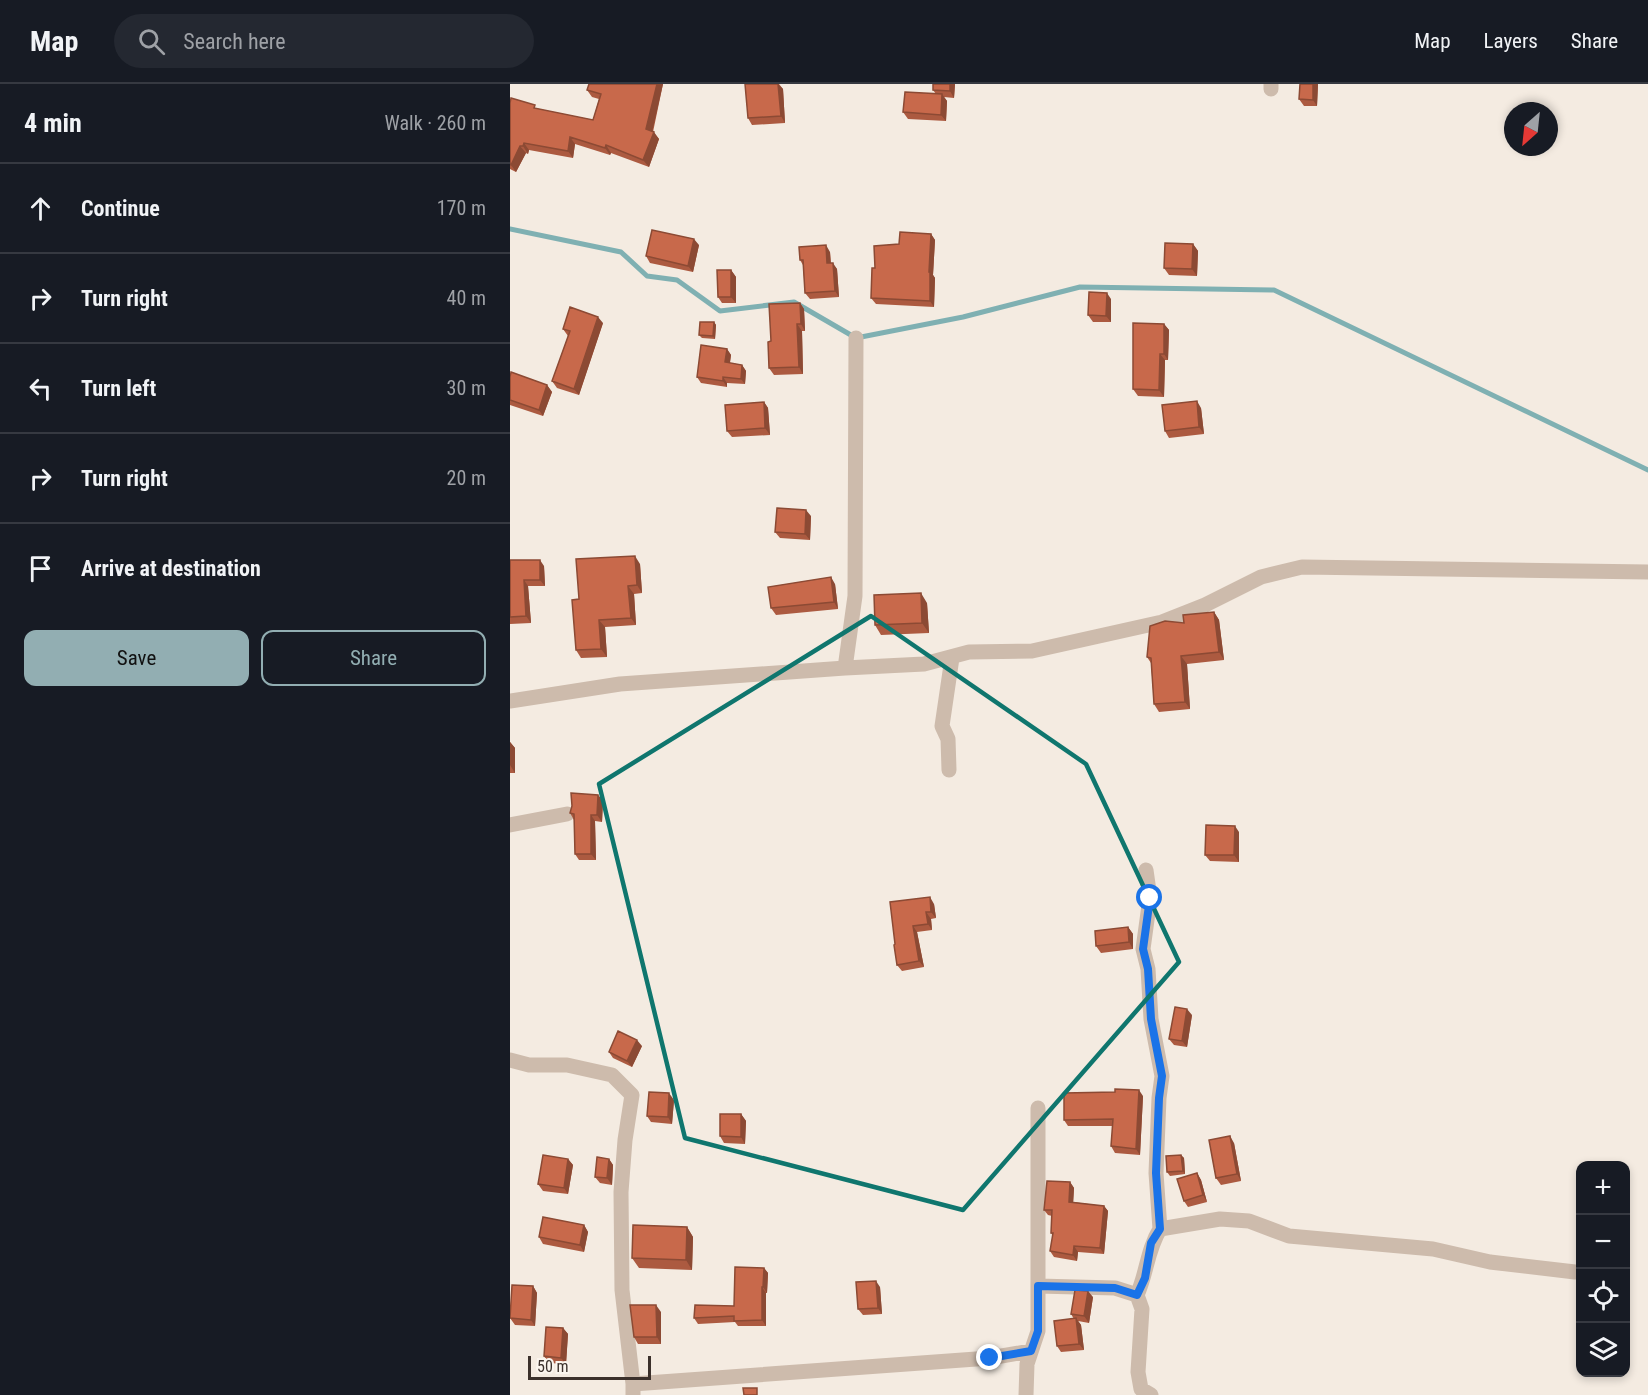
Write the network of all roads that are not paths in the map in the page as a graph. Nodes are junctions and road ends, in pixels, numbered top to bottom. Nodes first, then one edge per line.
1 (856, 338) dead end
2 (1648, 572) edge
3 (952, 658) junction
4 (845, 668) junction
5 (510, 701) edge
6 (949, 770) dead end
7 (567, 814) dead end
8 (510, 825) edge
9 (1146, 870) dead end
10 (510, 1060) edge
11 (1038, 1108) dead end
12 (1160, 1229) junction
13 (1575, 1272) dead end
14 (1038, 1286) junction
15 (1137, 1295) junction
16 (1031, 1351) junction
17 (633, 1389) edge
18 (1026, 1395) edge
19 (1151, 1395) edge

1 - 4 street
2 - 3 street
3 - 4 street
3 - 6 street
4 - 5 street
7 - 8 street
9 - 12 street
10 - 17 street
11 - 14 street
12 - 13 street
12 - 15 street
14 - 15 street
14 - 16 street
15 - 19 street
16 - 17 street
16 - 18 street

